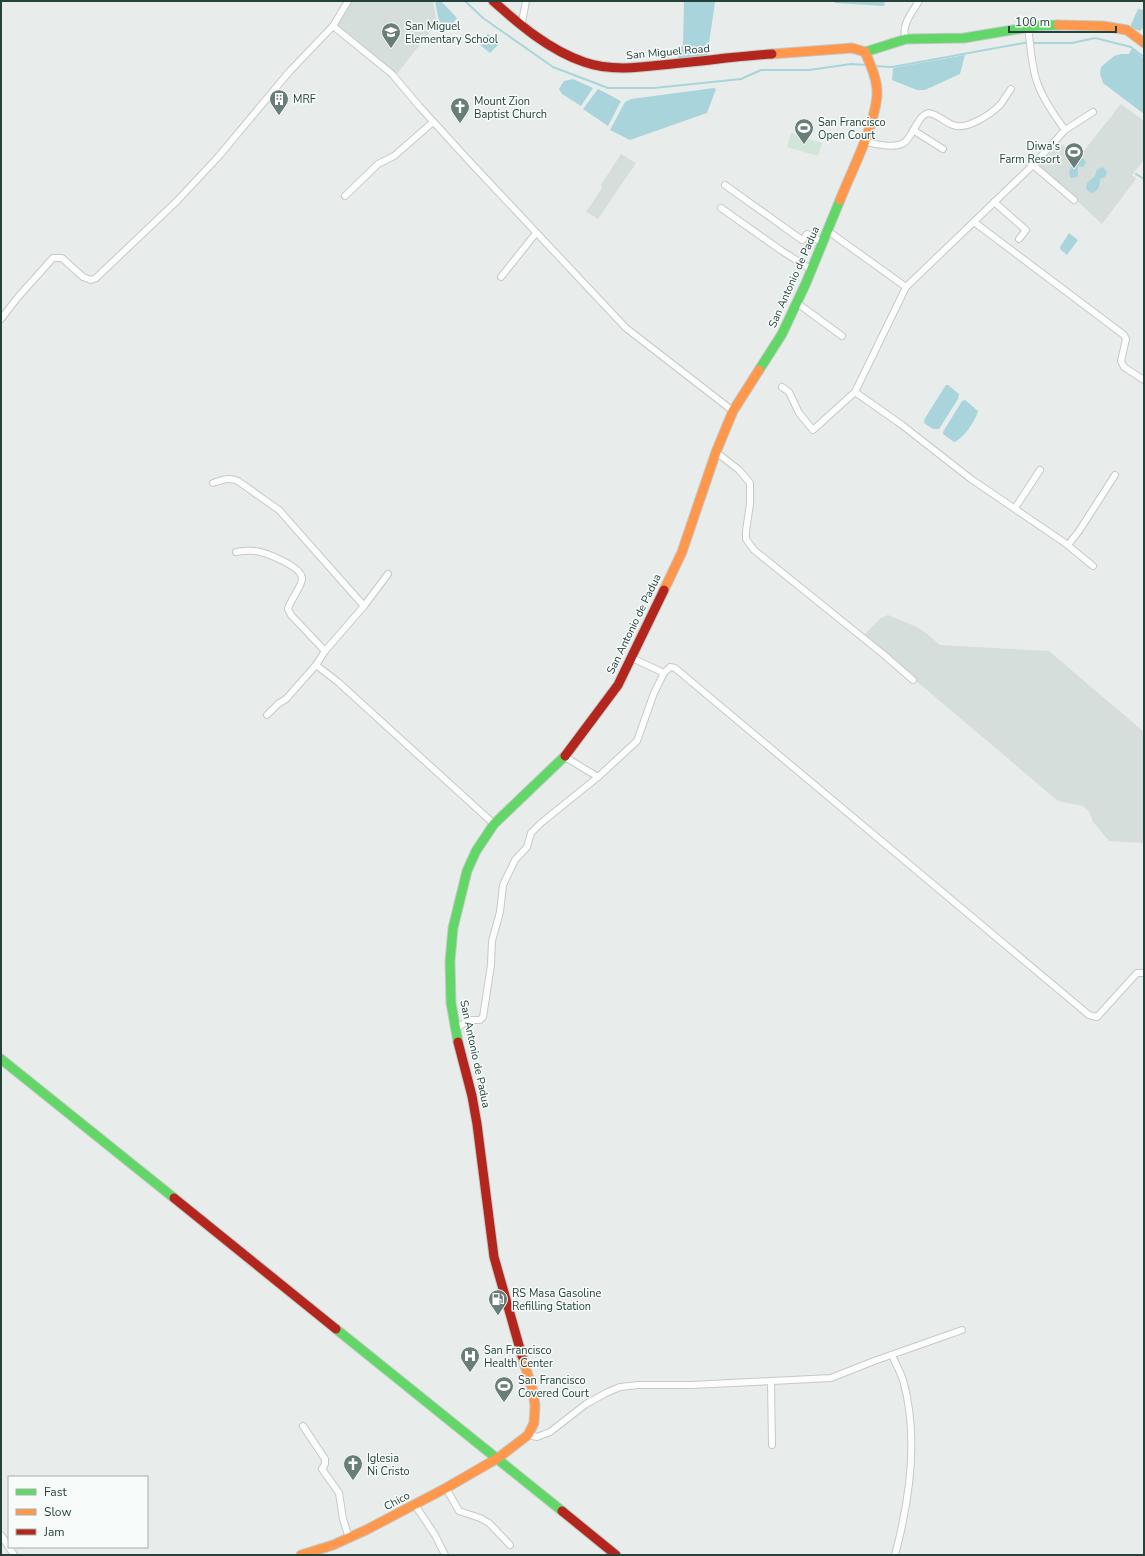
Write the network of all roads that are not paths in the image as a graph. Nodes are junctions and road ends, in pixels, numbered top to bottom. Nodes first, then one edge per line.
1 (348, 1) edge
2 (493, 1) edge
3 (526, 1) edge
4 (919, 1) edge
5 (522, 22) dead end
6 (332, 26) junction
7 (1028, 27) junction
8 (906, 39) junction
9 (1144, 43) edge
10 (866, 56) junction
11 (1011, 89) dead end
12 (1093, 112) dead end
13 (433, 122) junction
14 (913, 130) junction
15 (1065, 130) junction
16 (864, 141) junction
17 (942, 150) dead end
18 (1033, 164) junction
19 (725, 185) dead end
20 (345, 196) dead end
21 (1074, 200) dead end
22 (994, 202) junction
23 (721, 208) dead end
24 (974, 222) junction
25 (828, 231) junction
26 (536, 233) junction
27 (1019, 239) dead end
28 (822, 242) junction
29 (812, 270) junction
30 (501, 277) dead end
31 (906, 287) junction
32 (797, 303) junction
33 (1, 319) edge
34 (842, 336) dead end
35 (1144, 380) edge
36 (782, 387) dead end
37 (855, 392) junction
38 (733, 411) junction
39 (716, 452) junction
40 (1040, 470) dead end
41 (1115, 475) dead end
42 (213, 483) dead end
43 (1015, 508) junction
44 (1068, 545) junction
45 (236, 552) dead end
46 (1093, 566) dead end
47 (388, 574) dead end
48 (364, 606) junction
49 (324, 651) junction
50 (632, 658) junction
51 (316, 664) junction
52 (664, 673) junction
53 (913, 680) dead end
54 (267, 716) dead end
55 (565, 757) junction
56 (598, 777) junction
57 (494, 824) junction
58 (1144, 973) edge
59 (455, 1029) junction
60 (1, 1059) edge
61 (962, 1330) dead end
62 (892, 1354) junction
63 (771, 1381) junction
64 (303, 1426) dead end
65 (528, 1435) junction
66 (772, 1445) dead end
67 (498, 1458) junction
68 (446, 1488) junction
69 (415, 1505) junction
70 (1, 1536) edge
71 (349, 1538) junction
72 (510, 1545) dead end
73 (8, 1546) edge
74 (301, 1555) edge
75 (445, 1555) edge
76 (616, 1555) edge
77 (894, 1555) edge

1 - 6 street
2 - 10 street, San Miguel Road
3 - 5 street
4 - 8 street
6 - 13 street
6 - 33 street
7 - 8 street
7 - 9 street
7 - 15 street
8 - 10 street
10 - 16 street, San Antonio de Padua
11 - 14 street
12 - 15 street
13 - 20 street
13 - 26 street
14 - 16 street
14 - 17 street
15 - 18 street
16 - 25 street, San Antonio de Padua
18 - 21 street
18 - 22 street
19 - 28 street
22 - 24 street
22 - 27 street
23 - 29 street
24 - 31 street
24 - 35 street
25 - 28 street, San Antonio de Padua
25 - 31 street
26 - 30 street
26 - 38 street
28 - 29 street, San Antonio de Padua
29 - 32 street, San Antonio de Padua
31 - 37 street
32 - 34 street
32 - 38 street, San Antonio de Padua
36 - 37 street
37 - 43 street
38 - 39 street, San Antonio de Padua
39 - 50 street, San Antonio de Padua
39 - 53 street
40 - 43 street
41 - 44 street
42 - 48 street
43 - 44 street
44 - 46 street
45 - 49 street
47 - 48 street
48 - 49 street
49 - 51 street
50 - 52 street
50 - 55 street, San Antonio de Padua
51 - 54 street
51 - 57 street
52 - 56 street
52 - 58 street
55 - 56 street
55 - 57 street, San Antonio de Padua
56 - 59 street
57 - 59 street, San Antonio de Padua
59 - 65 street, San Antonio de Padua
60 - 67 street
61 - 62 street
62 - 63 street
62 - 77 street
63 - 65 street
63 - 66 street
64 - 71 street
65 - 67 street
67 - 68 street, Chico
67 - 76 street
68 - 69 street, Chico
68 - 72 street
69 - 71 street, Chico
69 - 75 street
70 - 73 street
71 - 74 street, Chico

